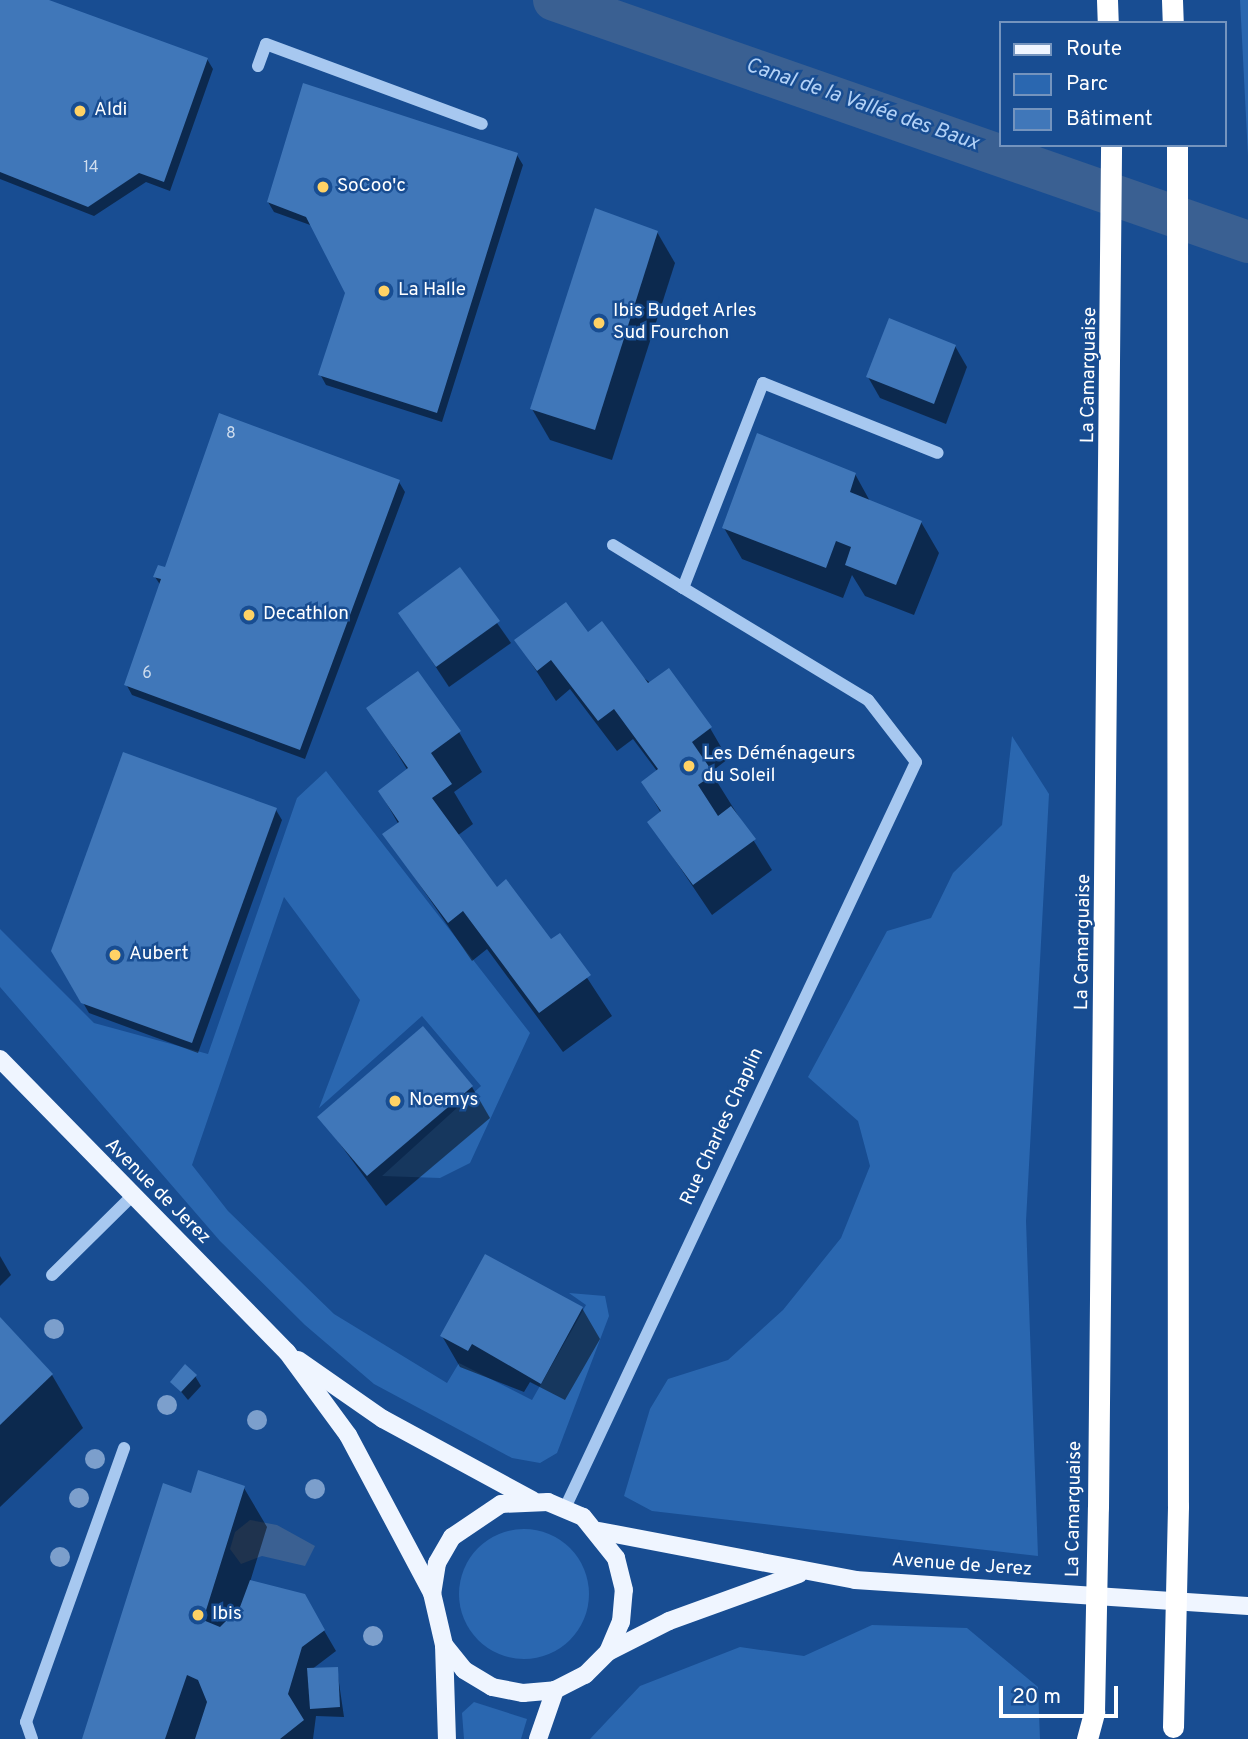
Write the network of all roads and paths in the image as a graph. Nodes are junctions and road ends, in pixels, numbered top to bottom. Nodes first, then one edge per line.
1 (1107, 0) edge
2 (1172, 0) edge
3 (1108, 21) edge
4 (1173, 21) edge
5 (258, 66) dead end
6 (482, 124) dead end
7 (1111, 147) edge
8 (1177, 147) edge
9 (938, 453) dead end
10 (613, 545) dead end
11 (683, 588) junction
12 (0, 1059) edge
13 (131, 1196) junction
14 (52, 1275) dead end
15 (287, 1352) junction
16 (124, 1448) dead end
17 (531, 1500) junction
18 (565, 1508) junction
19 (598, 1531) junction
20 (799, 1574) junction
21 (432, 1593) junction
22 (1248, 1606) edge
23 (444, 1644) junction
24 (608, 1652) junction
25 (555, 1690) junction
26 (1094, 1712) junction
27 (1173, 1735) edge
28 (32, 1739) edge
29 (447, 1739) edge
30 (538, 1739) edge
31 (1087, 1739) edge
32 (1094, 1739) edge

1 - 3 highway
2 - 4 highway
5 - 6 street
7 - 26 highway, La Camarguaise, bridge
8 - 27 highway, bridge
9 - 11 street
10 - 11 street
11 - 18 street, Rue Charles Chaplin
12 - 13 main road, Avenue de Jerez
13 - 14 street
13 - 15 main road, Avenue de Jerez
15 - 17 main road, Avenue de Jerez
15 - 21 main road, Avenue de Jerez
16 - 28 street
17 - 18 main road
17 - 21 main road
18 - 19 main road
19 - 20 main road, Avenue de Jerez
19 - 24 main road
20 - 22 main road, Avenue de Jerez
20 - 24 main road
21 - 23 main road
23 - 25 main road
23 - 29 main road
24 - 25 main road
25 - 30 main road
26 - 31 highway
26 - 32 highway, La Camarguaise

